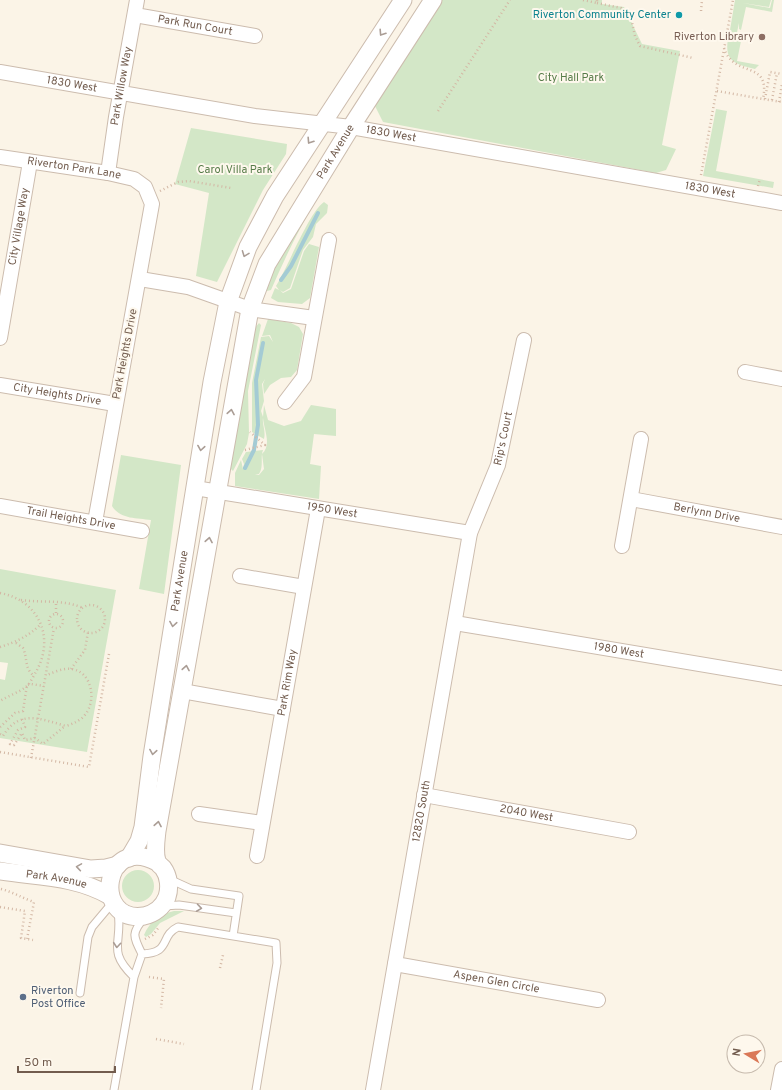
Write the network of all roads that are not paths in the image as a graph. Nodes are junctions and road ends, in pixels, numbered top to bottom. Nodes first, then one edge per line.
1 (137, 0) edge
2 (403, 0) edge
3 (433, 0) edge
4 (135, 15) junction
5 (255, 36) dead end
6 (0, 72) edge
7 (121, 94) junction
8 (323, 123) junction
9 (351, 127) junction
10 (0, 157) edge
11 (30, 162) junction
12 (108, 173) junction
13 (145, 187) joint
14 (782, 202) edge
15 (329, 240) dead end
16 (140, 278) junction
17 (228, 302) junction
18 (250, 309) junction
19 (314, 318) junction
20 (0, 338) edge
21 (524, 340) dead end
22 (745, 372) dead end
23 (782, 379) edge
24 (0, 384) edge
25 (285, 402) dead end
26 (115, 404) junction
27 (642, 439) dead end
28 (195, 488) junction
29 (217, 493) junction
30 (631, 499) junction
31 (0, 506) edge
32 (318, 509) junction
33 (95, 522) junction
34 (782, 527) edge
35 (142, 531) dead end
36 (470, 533) junction
37 (622, 546) dead end
38 (240, 576) dead end
39 (304, 587) junction
40 (455, 623) junction
41 (782, 678) edge
42 (182, 691) junction
43 (283, 709) junction
44 (424, 795) junction
45 (199, 814) dead end
46 (262, 823) junction
47 (629, 832) dead end
48 (0, 853) edge
49 (257, 856) dead end
50 (124, 861) junction
51 (157, 862) junction
52 (0, 871) edge
53 (168, 878) junction
54 (113, 902) junction
55 (162, 906) junction
56 (236, 913) junction
57 (146, 916) junction
58 (233, 936) junction
59 (142, 954) junction
60 (395, 964) junction
61 (134, 977) junction
62 (80, 993) dead end
63 (598, 1000) dead end
64 (782, 1069) edge
65 (114, 1090) edge
66 (256, 1090) edge
67 (373, 1090) edge
68 (778, 1090) edge

1 - 4 street, Park Willow Way
2 -> 8 street, Park Avenue
3 - 9 street, Park Avenue
4 - 5 street, Park Run Court
4 - 7 street, Park Willow Way
6 - 7 street, 1830 West
7 - 8 street, 1830 West
7 - 12 street, Park Willow Way
8 - 9 street, 1830 West
8 -> 17 street, Park Avenue
9 - 14 street, 1830 West
9 - 18 street, Park Avenue
10 - 11 street, Riverton Park Lane
11 - 12 street, Riverton Park Lane
11 - 20 street, City Village Way
12 - 13 street, Riverton Park Lane
13 - 16 street, Park Heights Drive
15 - 19 street
16 - 17 street
16 - 26 street, Park Heights Drive
17 - 18 street
17 -> 28 street, Park Avenue
18 - 19 street
29 -> 18 street, Park Avenue
19 - 25 street
21 - 36 street, Rip's Court
22 - 23 street
24 - 26 street, City Heights Drive
26 - 33 street, Park Heights Drive
27 - 30 street
28 - 29 street, 1950 West
28 -> 50 street, Park Avenue
29 - 32 street, 1950 West
42 -> 29 street, Park Avenue
30 - 34 street, Berlynn Drive
30 - 37 street
31 - 33 street, Trail Heights Drive
32 - 36 street, 1950 West
32 - 39 street, Park Rim Way
33 - 35 street, Trail Heights Drive
36 - 40 street, 12820 South
38 - 39 street
39 - 43 street, Park Rim Way
40 - 41 street, 1980 West
40 - 44 street, 12820 South
42 - 43 street
51 -> 42 street, Park Avenue
43 - 46 street, Park Rim Way
44 - 47 street, 2040 West
44 - 60 street, 12820 South
45 - 46 street
46 - 49 street, Park Rim Way
50 -> 48 street, Park Avenue
50 - 51 street, Park Avenue
50 - 54 street, Park Avenue
51 - 53 street, Park Avenue
52 - 54 street, Park Avenue
53 - 55 street
53 - 56 lane
54 - 57 street, Park Avenue
54 -> 61 lane
54 - 62 lane
55 -> 56 lane
55 - 57 street
56 - 58 lane
57 - 59 lane
58 - 59 lane
58 - 66 lane
59 - 61 lane
60 - 63 street, Aspen Glen Circle
60 - 67 street, 12820 South
61 - 65 lane
64 - 68 street

